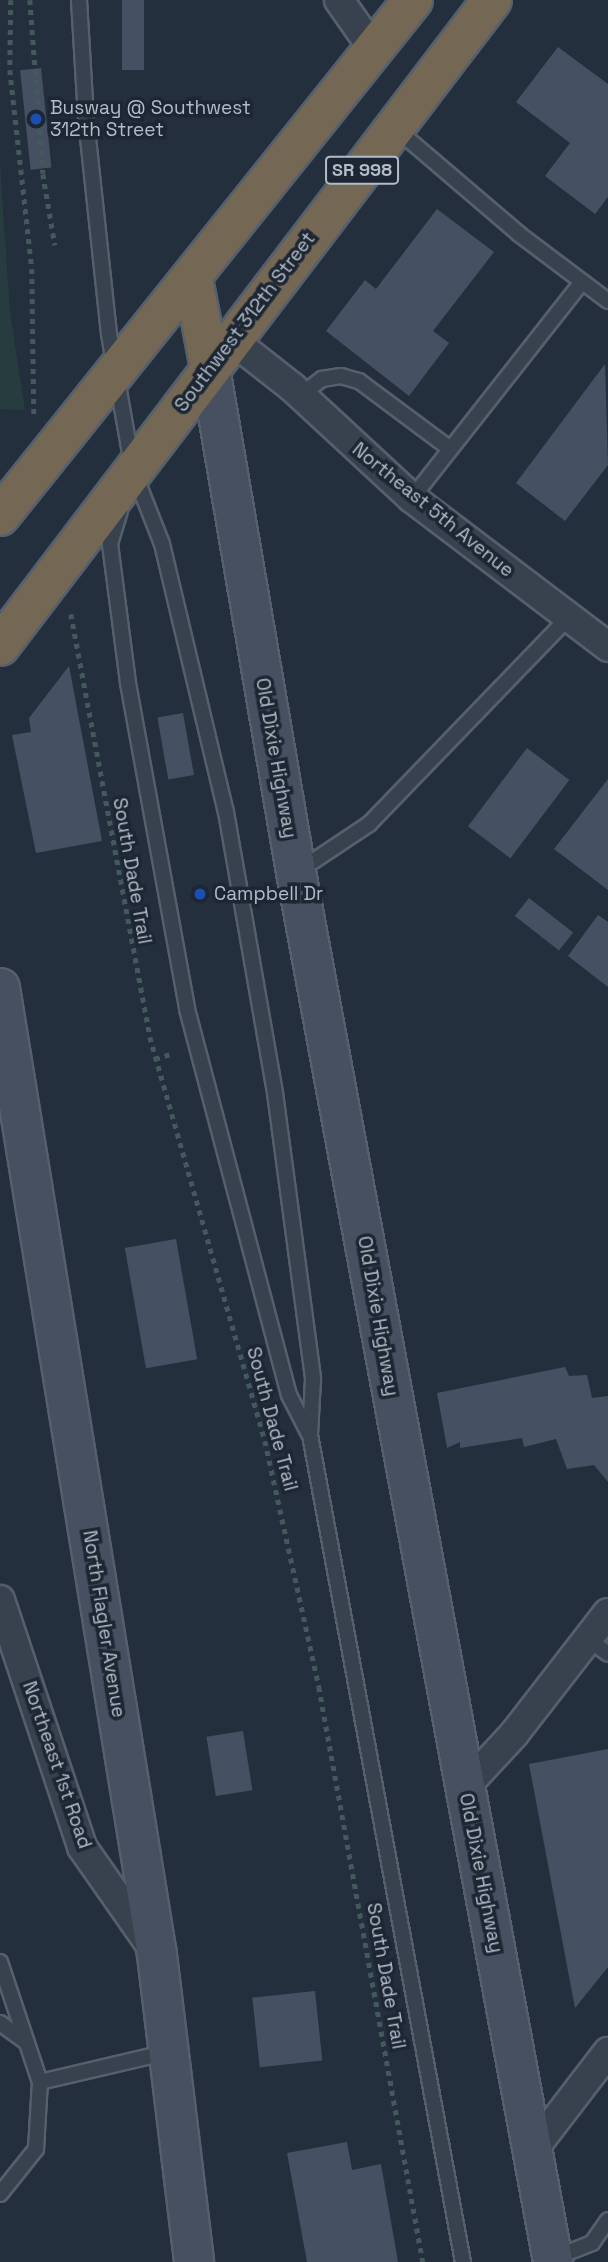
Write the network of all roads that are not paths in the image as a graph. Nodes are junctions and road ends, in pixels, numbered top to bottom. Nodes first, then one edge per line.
1 (79, 0) edge
2 (338, 0) edge
3 (413, 0) edge
4 (492, 0) edge
5 (374, 50) junction
6 (394, 127) junction
7 (193, 279) junction
8 (582, 282) junction
9 (608, 301) edge
10 (221, 354) junction
11 (117, 373) junction
12 (300, 396) junction
13 (449, 448) junction
14 (133, 470) junction
15 (15, 480) edge
16 (412, 498) junction
17 (0, 516) edge
18 (569, 617) junction
19 (0, 646) edge
20 (608, 647) edge
21 (296, 872) junction
22 (0, 988) edge
23 (4, 1030) edge
24 (310, 1435) junction
25 (0, 1600) edge
26 (608, 1613) edge
27 (598, 1646) edge
28 (464, 1788) junction
29 (157, 1955) junction
30 (0, 1962) edge
31 (0, 2023) edge
32 (26, 2042) junction
33 (168, 2052) junction
34 (608, 2052) edge
35 (40, 2082) junction
36 (535, 2147) junction
37 (0, 2194) edge
38 (608, 2220) edge
39 (553, 2260) edge
40 (194, 2262) edge
41 (463, 2262) edge

1 - 11 lane
2 - 5 street
3 - 5 highway, SR 998
4 - 6 highway, Southwest 312th Street / SR 998
5 - 7 highway, SR 998
6 - 8 lane
6 - 10 highway, Southwest 312th Street / SR 998
7 - 10 highway
7 - 11 highway, SR 998
8 - 9 lane
8 - 13 lane
10 - 12 street, Northeast 5th Avenue
10 - 14 highway, Southwest 312th Street / SR 998
10 - 21 street, Old Dixie Highway
11 - 14 lane
11 - 15 highway, SR 998
12 - 13 lane
12 - 16 street, Northeast 5th Avenue
13 - 16 lane
14 - 19 highway, Southwest 312th Street / SR 998
14 - 24 lane
14 - 24 lane
15 - 17 highway, SR 998
16 - 18 street, Northeast 5th Avenue
18 - 20 street, Northeast 5th Avenue
18 - 21 lane
21 - 28 street, Old Dixie Highway
22 - 23 street, North Flagler Avenue
23 - 29 street, North Flagler Avenue
24 - 41 lane
25 - 29 street, Northeast 1st Road
26 - 27 street
27 - 28 street
28 - 36 street, Old Dixie Highway
29 - 33 street, North Flagler Avenue
30 - 32 lane
31 - 32 lane
32 - 35 lane
33 - 35 lane
33 - 40 street, North Flagler Avenue
34 - 36 street
35 - 37 lane
36 - 39 street, Old Dixie Highway
38 - 39 lane

